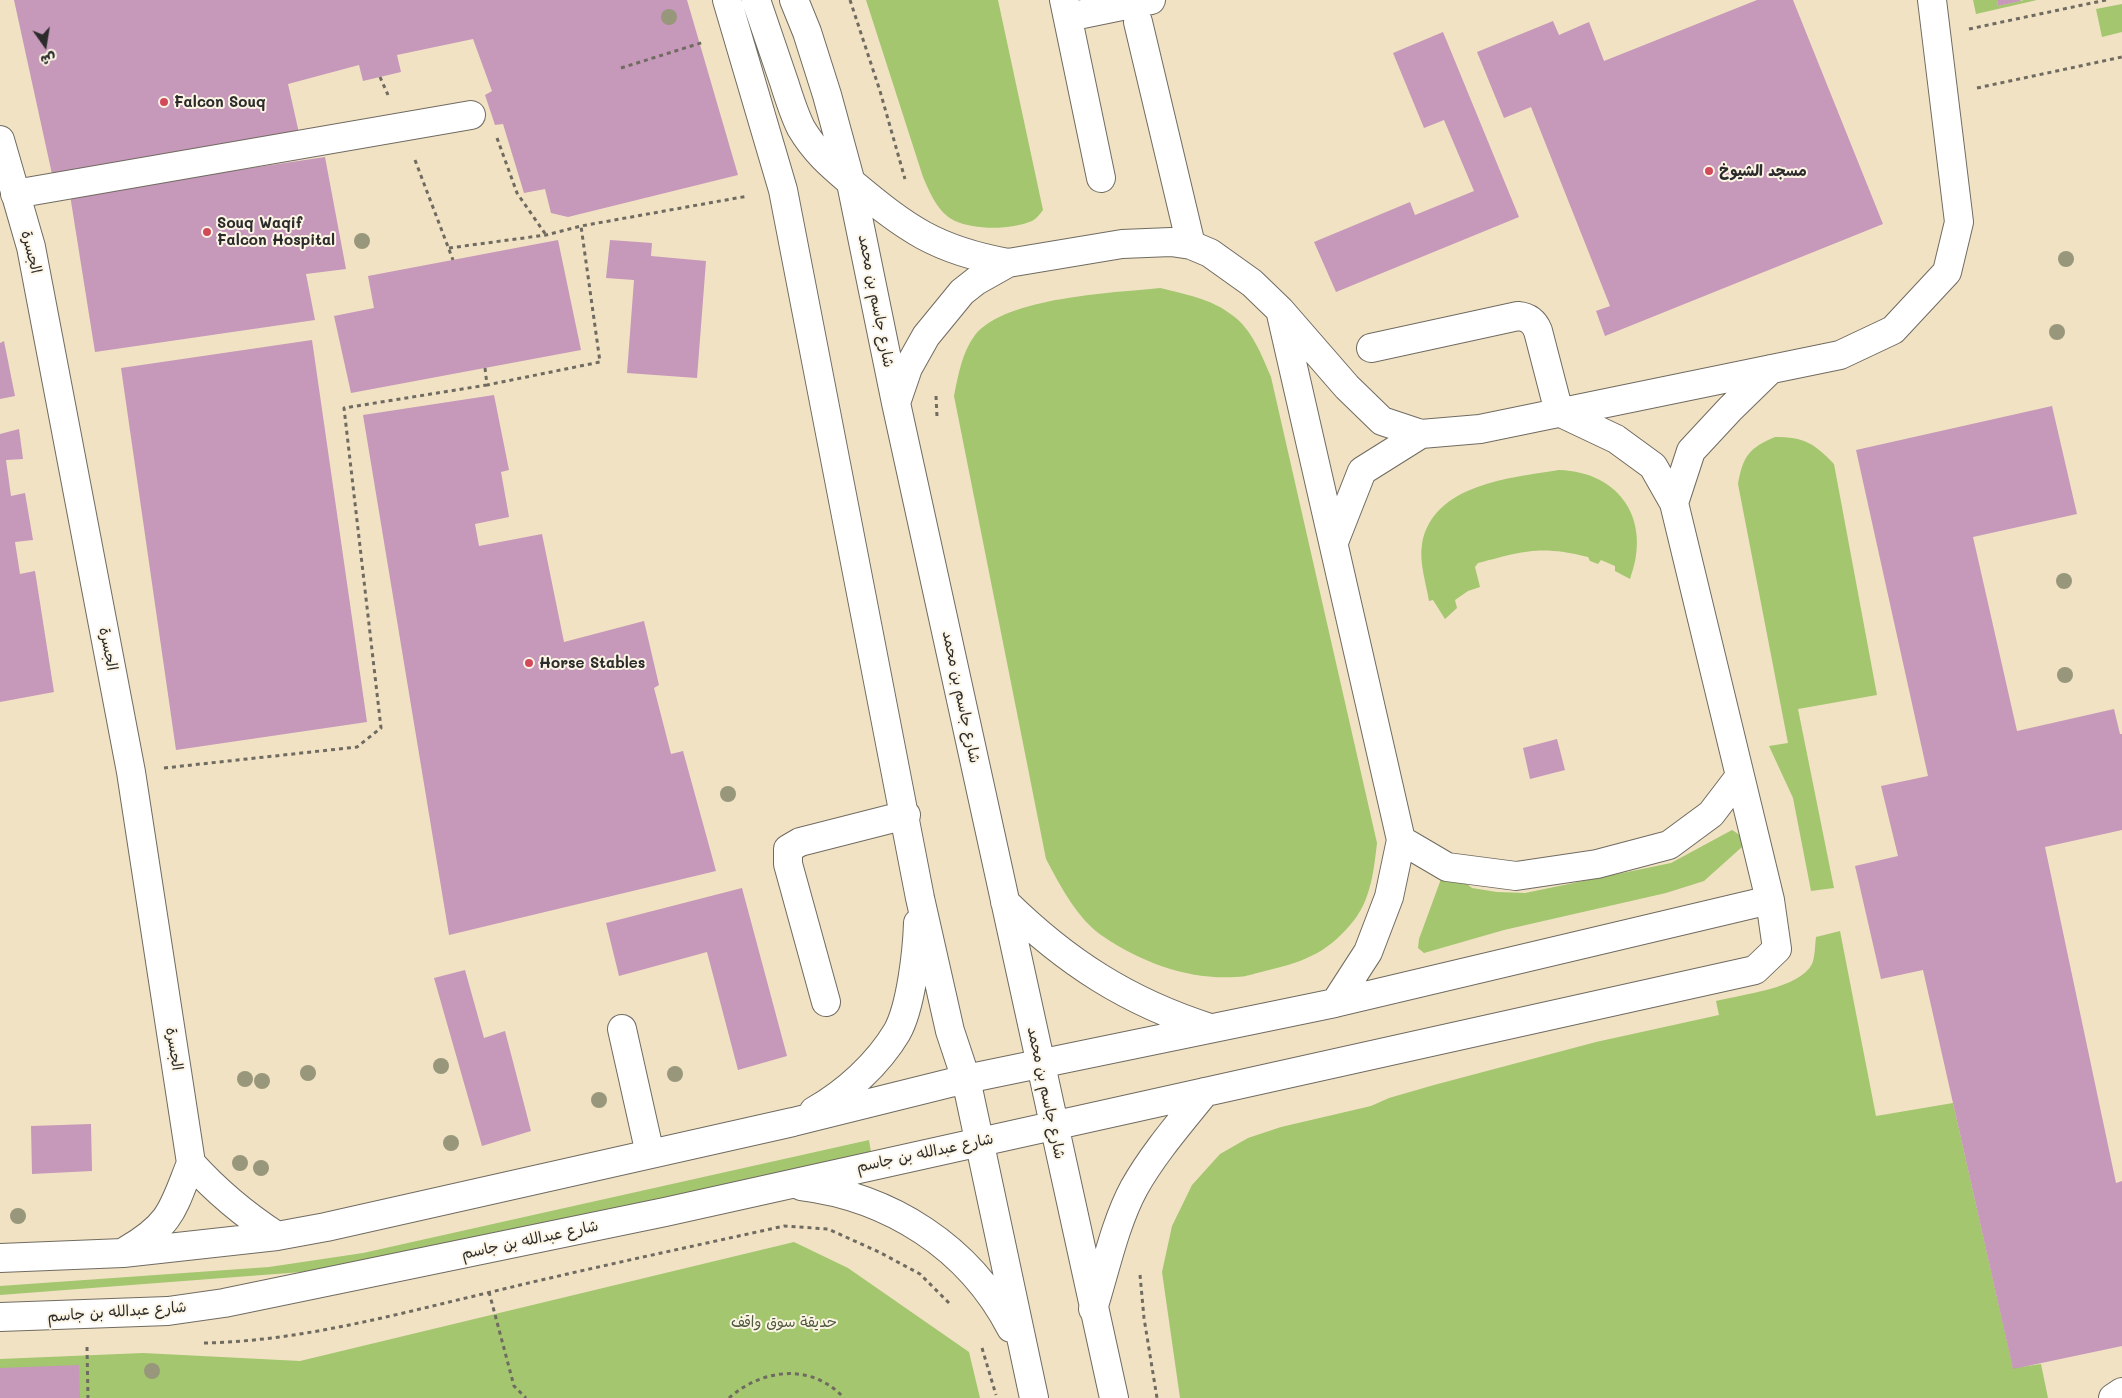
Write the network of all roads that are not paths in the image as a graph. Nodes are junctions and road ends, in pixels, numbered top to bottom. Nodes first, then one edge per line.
1 (727, 0) edge
2 (756, 0) edge
3 (794, 0) edge
4 (1932, 0) edge
5 (1066, 9) edge
6 (1145, 11) edge
7 (471, 116) road end
8 (2, 155) edge
9 (1101, 178) dead end
10 (852, 182) junction
11 (15, 194) junction
12 (1190, 245) junction
13 (1008, 263) junction
14 (1280, 310) junction
15 (1371, 348) dead end
16 (1771, 369) junction
17 (896, 402) junction
18 (1559, 412) junction
19 (1421, 434) junction
20 (1674, 502) junction
21 (1334, 542) junction
22 (1740, 776) junction
23 (906, 815) junction
24 (1401, 840) junction
25 (920, 898) junction
26 (1770, 900) junction
27 (1005, 902) junction
28 (826, 1002) dead end
29 (1334, 1003) junction
30 (622, 1029) dead end
31 (1211, 1029) junction
32 (1040, 1063) junction
33 (966, 1079) junction
34 (1205, 1092) junction
35 (793, 1122) junction
36 (1054, 1125) junction
37 (979, 1142) junction
38 (650, 1154) junction
39 (191, 1163) junction
40 (787, 1184) junction
41 (277, 1236) junction
42 (123, 1252) junction
43 (0, 1258) edge
44 (1093, 1310) junction
45 (0, 1317) edge
46 (1022, 1348) junction
47 (2122, 1392) edge
48 (1034, 1398) edge
49 (1114, 1398) edge
50 (2113, 1398) edge

1 - 23 street
2 - 10 street
3 - 10 street, شارع جاسم بن محمد
4 - 16 street
5 - 6 street
5 - 9 street
6 - 12 street
7 - 11 street
8 - 11 street, الجسرة
10 - 13 street
10 - 17 street, شارع جاسم بن محمد
11 - 39 street, الجسرة
12 - 13 street
12 - 14 street
13 - 17 street
14 - 19 street
14 - 21 street
15 - 18 street
16 - 18 street
16 - 20 street
17 - 27 street, شارع جاسم بن محمد
18 - 19 street
18 - 20 street
19 - 21 street
20 - 22 street
21 - 24 street
22 - 24 street
22 - 26 street
23 - 25 street
23 - 28 street
24 - 29 street
25 - 33 street
25 - 35 street
26 - 29 street
26 - 34 street, شارع عبدالله بن جاسم
27 - 31 street
27 - 32 street, شارع جاسم بن محمد
29 - 31 street
30 - 38 street
31 - 32 street
32 - 33 street
32 - 36 street, شارع جاسم بن محمد
33 - 35 street
33 - 37 street
34 - 36 street, شارع عبدالله بن جاسم
34 - 44 street
35 - 38 street
36 - 37 street, شارع عبدالله بن جاسم
36 - 44 street, شارع جاسم بن محمد
37 - 40 street, شارع عبدالله بن جاسم
37 - 46 street
38 - 41 street
39 - 41 street
39 - 42 street
40 - 45 street, شارع عبدالله بن جاسم
40 - 46 street
41 - 42 street
42 - 43 street
44 - 49 street, شارع جاسم بن محمد
46 - 48 street
47 - 50 street

